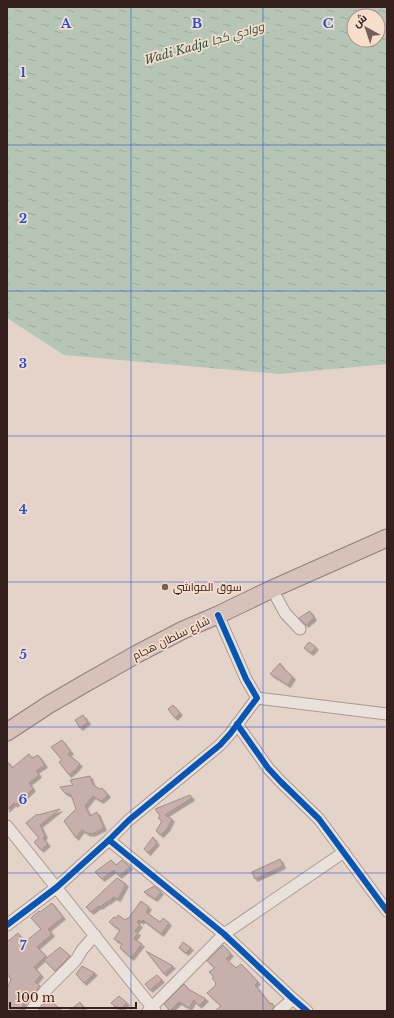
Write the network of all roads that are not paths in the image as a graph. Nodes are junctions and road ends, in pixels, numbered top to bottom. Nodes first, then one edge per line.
1 (387, 538) edge
2 (272, 589) junction
3 (218, 615) junction
4 (300, 629) dead end
5 (257, 698) junction
6 (387, 714) edge
7 (237, 724) junction
8 (7, 732) edge
9 (7, 826) edge
10 (109, 840) junction
11 (344, 852) junction
12 (56, 887) junction
13 (387, 911) edge
14 (7, 925) edge
15 (224, 934) junction
16 (94, 935) junction
17 (293, 999) junction
18 (151, 1010) edge
19 (31, 1011) edge
20 (279, 1011) edge
21 (307, 1011) edge

1 - 2 highway, شارع سلطان هجام
2 - 3 highway, شارع سلطان هجام
2 - 4 street
3 - 5 street
3 - 8 highway, شارع سلطان هجام
5 - 6 street
5 - 7 street
7 - 10 street
7 - 11 street
9 - 12 street
10 - 12 street
10 - 15 street
11 - 13 street
11 - 15 street
12 - 14 street
12 - 16 street
15 - 17 street
15 - 18 street
16 - 18 street
16 - 19 street
17 - 20 street
17 - 21 street

